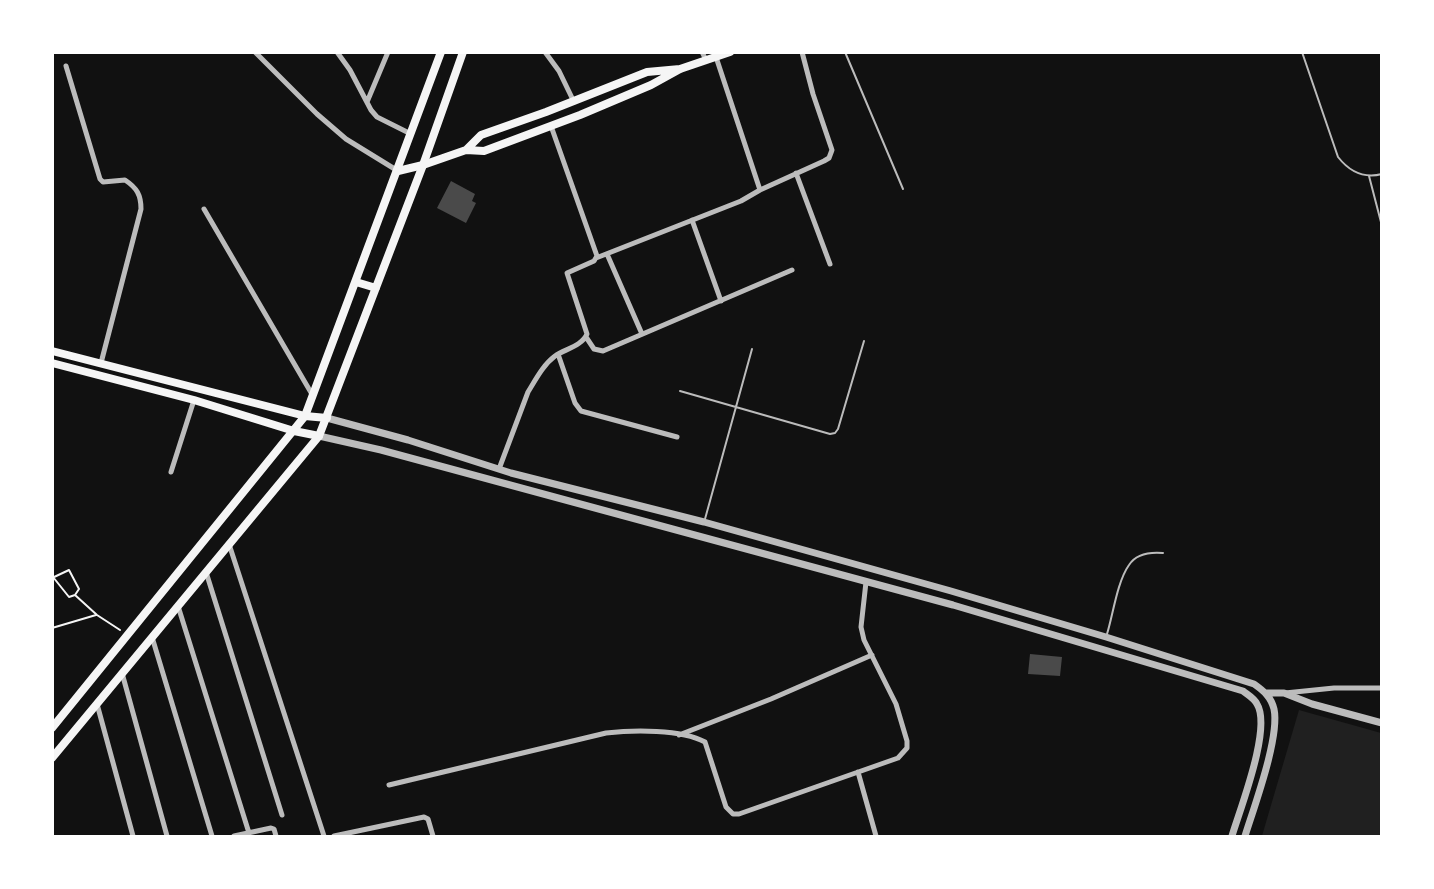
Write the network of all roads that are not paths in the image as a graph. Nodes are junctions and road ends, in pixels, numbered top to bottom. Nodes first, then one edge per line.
1 (255, 52) edge
2 (337, 52) edge
3 (388, 52) edge
4 (441, 52) edge
5 (463, 52) edge
6 (545, 52) edge
7 (730, 52) edge
8 (802, 52) edge
9 (845, 52) edge
10 (1302, 52) edge
11 (704, 56) edge
12 (716, 57) junction
13 (66, 66) dead end
14 (680, 69) junction
15 (367, 102) junction
16 (574, 102) junction
17 (551, 126) junction
18 (411, 134) junction
19 (466, 150) junction
20 (423, 165) junction
21 (398, 171) junction
22 (796, 173) junction
23 (1382, 174) edge
24 (1370, 176) junction
25 (903, 189) dead end
26 (760, 190) junction
27 (204, 209) dead end
28 (693, 220) junction
29 (1382, 226) edge
30 (607, 254) junction
31 (596, 258) junction
32 (830, 264) dead end
33 (792, 270) dead end
34 (356, 282) junction
35 (376, 288) junction
36 (721, 301) junction
37 (642, 334) junction
38 (586, 337) junction
39 (864, 341) dead end
40 (752, 349) dead end
41 (52, 351) edge
42 (558, 354) junction
43 (52, 363) edge
44 (101, 363) junction
45 (680, 391) dead end
46 (313, 396) junction
47 (194, 400) junction
48 (736, 406) junction
49 (305, 416) junction
50 (327, 418) junction
51 (294, 430) junction
52 (319, 436) junction
53 (677, 437) dead end
54 (499, 469) junction
55 (171, 472) dead end
56 (704, 522) junction
57 (229, 544) junction
58 (1163, 553) dead end
59 (206, 572) junction
60 (866, 582) junction
61 (178, 606) junction
62 (152, 637) junction
63 (1107, 637) junction
64 (872, 655) junction
65 (122, 673) junction
66 (1382, 688) edge
67 (1266, 693) junction
68 (1284, 693) junction
69 (97, 704) junction
70 (1382, 723) edge
71 (52, 728) edge
72 (678, 735) junction
73 (52, 758) edge
74 (858, 772) junction
75 (389, 785) dead end
76 (282, 814) dead end
77 (249, 833) junction
78 (133, 837) edge
79 (167, 837) edge
80 (212, 837) edge
81 (234, 837) edge
82 (276, 837) edge
83 (324, 837) edge
84 (334, 837) edge
85 (433, 837) edge
86 (876, 837) edge
87 (1232, 837) edge
88 (1245, 837) edge

1 - 21 street
2 - 15 street
3 - 15 street
4 - 18 main road
5 - 20 main road
6 - 16 street
7 - 12 main road
8 - 22 street
9 - 25 lane
10 - 24 lane
11 - 12 main road
11 - 14 main road
12 - 26 street
13 - 44 street
14 - 16 main road
14 - 17 main road
15 - 18 street
16 - 19 main road
17 - 19 main road
17 - 31 street
18 - 21 main road
19 - 20 main road
20 - 21 main road
20 - 35 main road
21 - 34 main road
22 - 26 street
22 - 32 street
23 - 24 lane
24 - 29 lane
26 - 28 street
27 - 46 street
28 - 30 street
28 - 36 street
30 - 31 street
30 - 37 street
31 - 38 street
33 - 36 street
34 - 35 main road
34 - 46 main road
35 - 50 main road
36 - 37 street
37 - 38 street
38 - 42 street
39 - 48 lane
40 - 48 lane
41 - 44 main road
42 - 53 street
42 - 54 street
43 - 47 main road
44 - 49 main road
45 - 48 lane
46 - 49 main road
47 - 51 main road
47 - 55 street
48 - 56 lane
49 - 50 main road
49 - 51 main road
50 - 52 main road
50 - 54 street
51 - 52 main road
51 - 71 main road
52 - 57 main road
52 - 60 street
54 - 56 street
56 - 63 street
57 - 59 main road
57 - 83 street
58 - 63 lane
59 - 61 main road
59 - 76 street
60 - 64 street
60 - 87 street
61 - 62 main road
61 - 77 street
62 - 65 main road
62 - 80 street
63 - 67 street
64 - 72 street
64 - 74 street
65 - 69 main road
65 - 79 street
66 - 68 street
67 - 68 street
67 - 88 street
68 - 70 street
69 - 73 main road
69 - 78 street
72 - 74 street
72 - 75 street
74 - 86 street
77 - 81 street
77 - 82 street
84 - 85 street

